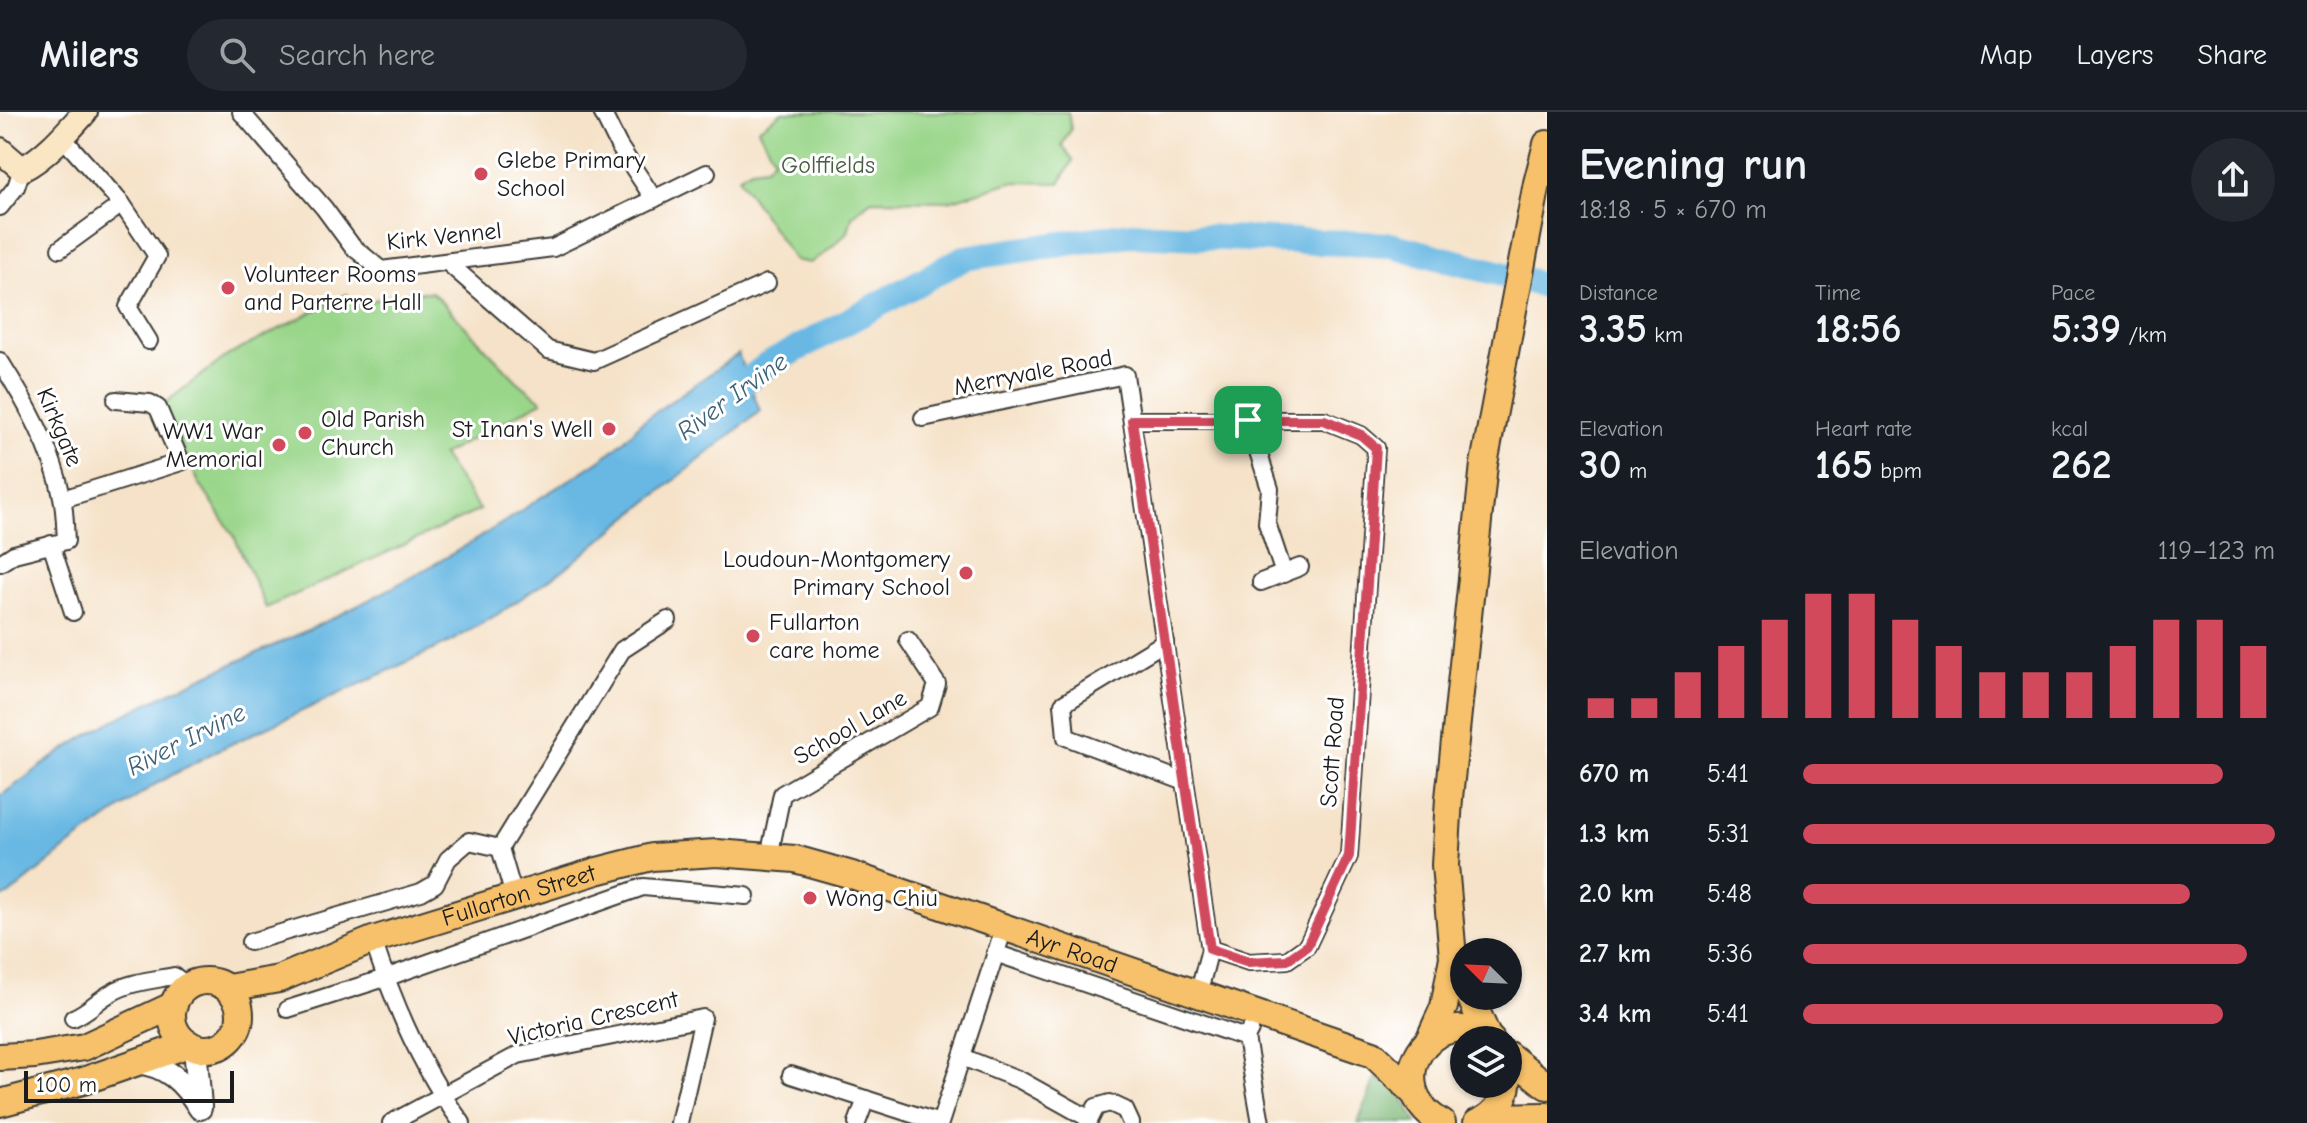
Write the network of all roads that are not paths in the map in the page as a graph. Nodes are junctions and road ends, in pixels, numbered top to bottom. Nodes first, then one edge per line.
1 (85, 112) edge
2 (241, 112) edge
3 (602, 112) edge
4 (62, 137) junction
5 (1547, 144) edge
6 (0, 150) edge
7 (22, 169) junction
8 (707, 173) dead end
9 (654, 199) junction
10 (122, 204) junction
11 (0, 207) edge
12 (60, 249) dead end
13 (447, 262) junction
14 (767, 283) dead end
15 (149, 341) dead end
16 (0, 361) edge
17 (116, 400) dead end
18 (923, 418) dead end
19 (1132, 420) junction
20 (1248, 420) junction
21 (63, 499) junction
22 (51, 544) junction
23 (0, 563) edge
24 (1300, 567) dead end
25 (1284, 574) junction
26 (1261, 582) dead end
27 (73, 612) dead end
28 (668, 620) dead end
29 (908, 640) dead end
30 (1165, 642) junction
31 (1185, 782) junction
32 (500, 848) junction
33 (769, 857) junction
34 (514, 896) junction
35 (746, 896) dead end
36 (1004, 928) junction
37 (1451, 938) edge
38 (373, 940) junction
39 (250, 942) dead end
40 (1210, 949) junction
41 (995, 953) junction
42 (1450, 974) edge
43 (385, 978) junction
44 (181, 995) junction
45 (1198, 995) junction
46 (234, 999) junction
47 (288, 1009) dead end
48 (73, 1018) dead end
49 (1251, 1027) junction
50 (1450, 1030) edge
51 (1427, 1042) junction
52 (192, 1046) junction
53 (1373, 1054) junction
54 (0, 1057) edge
55 (962, 1057) junction
56 (136, 1062) junction
57 (1522, 1065) edge
58 (791, 1075) dead end
59 (1547, 1086) edge
60 (1414, 1093) junction
61 (442, 1096) junction
62 (1503, 1098) edge
63 (866, 1099) junction
64 (0, 1103) edge
65 (201, 1116) edge
66 (1547, 1116) edge
67 (1433, 1120) edge
68 (1088, 1121) edge
69 (1482, 1121) edge
70 (391, 1123) edge
71 (462, 1123) edge
72 (679, 1123) edge
73 (857, 1123) edge
74 (1131, 1123) edge
75 (1261, 1123) edge

1 - 4 main road
2 - 13 street, Kirk Vennel
3 - 9 street
4 - 7 main road
4 - 10 street
5 - 37 main road
6 - 7 main road
7 - 11 street
8 - 9 street, Kirk Vennel
9 - 13 street, Kirk Vennel
10 - 12 street
10 - 15 street
13 - 14 street
16 - 21 street, Kirkgate
17 - 21 street
18 - 19 street, Merryvale Road
19 - 20 street
19 - 30 street, Merryvale Road
20 - 25 street
20 - 40 street, Scott Road
21 - 22 street, Kirkgate
22 - 23 street
22 - 27 street
24 - 25 street
25 - 26 street
28 - 32 street
29 - 33 street, School Lane
30 - 31 street, Merryvale Road
30 - 31 street
31 - 40 street, Merryvale Road
32 - 34 street
32 - 39 street
33 - 34 main road, Fullarton Street
33 - 36 main road, Ayr Road
34 - 38 main road, Fullarton Street
35 - 43 street
36 - 41 street
36 - 45 main road, Ayr Road
38 - 43 street
38 - 46 main road, Fullarton Street
40 - 45 street, Merryvale Road
41 - 49 street, Ayr Road
41 - 55 street
42 - 51 main road
43 - 47 street
43 - 61 street
44 - 46 main road
44 - 48 street
44 - 52 main road
44 - 54 main road
45 - 49 main road, Ayr Road
46 - 52 main road
49 - 53 main road, Ayr Road
49 - 75 street
50 - 51 main road
51 - 53 main road
51 - 60 main road
52 - 56 main road
52 - 65 street
53 - 60 main road
55 - 63 street
55 - 68 street
56 - 64 main road
56 - 65 street
57 - 59 main road
58 - 63 street
60 - 67 main road
61 - 70 street
61 - 71 street
61 - 72 street, Victoria Crescent
62 - 69 main road
63 - 73 street
66 - 69 main road
68 - 74 street

